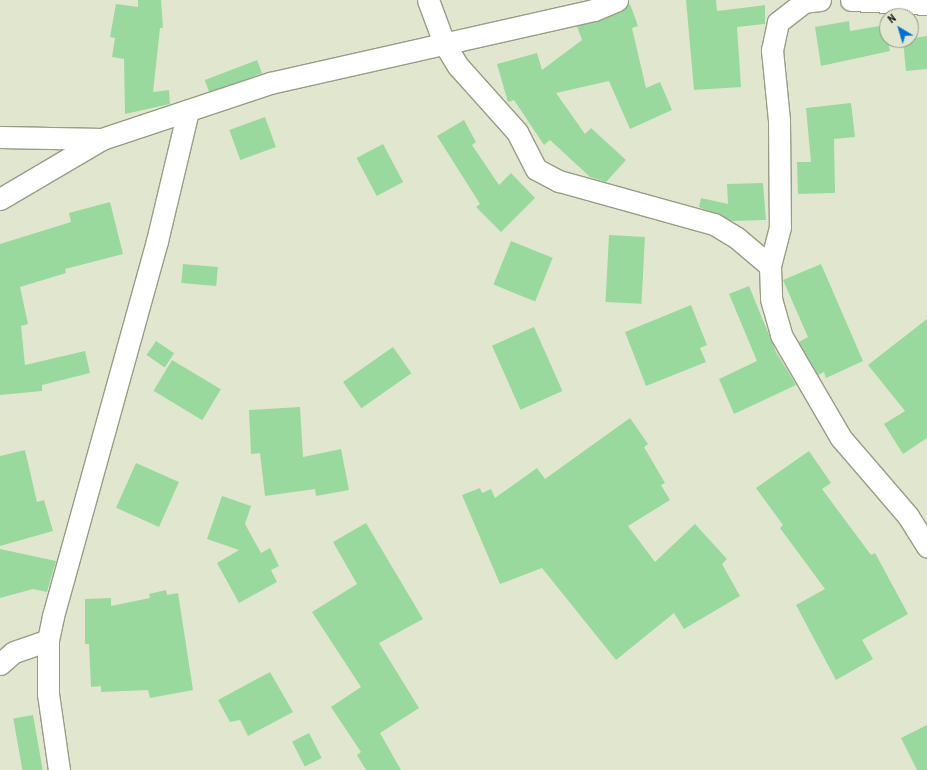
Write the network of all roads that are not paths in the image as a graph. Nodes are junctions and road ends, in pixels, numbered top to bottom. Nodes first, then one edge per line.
1 (428, 0) edge
2 (617, 0) edge
3 (820, 0) edge
4 (851, 0) edge
5 (927, 4) edge
6 (444, 43) junction
7 (188, 111) junction
8 (0, 136) edge
9 (102, 139) junction
10 (0, 199) edge
11 (770, 266) junction
12 (927, 547) edge
13 (48, 640) junction
14 (0, 664) edge
15 (59, 770) edge

1 - 6 street
2 - 6 street
3 - 11 street
4 - 5 street
6 - 7 street
6 - 11 street
7 - 9 street
7 - 13 street
8 - 9 street
9 - 10 street
11 - 12 street
13 - 14 street
13 - 15 street

